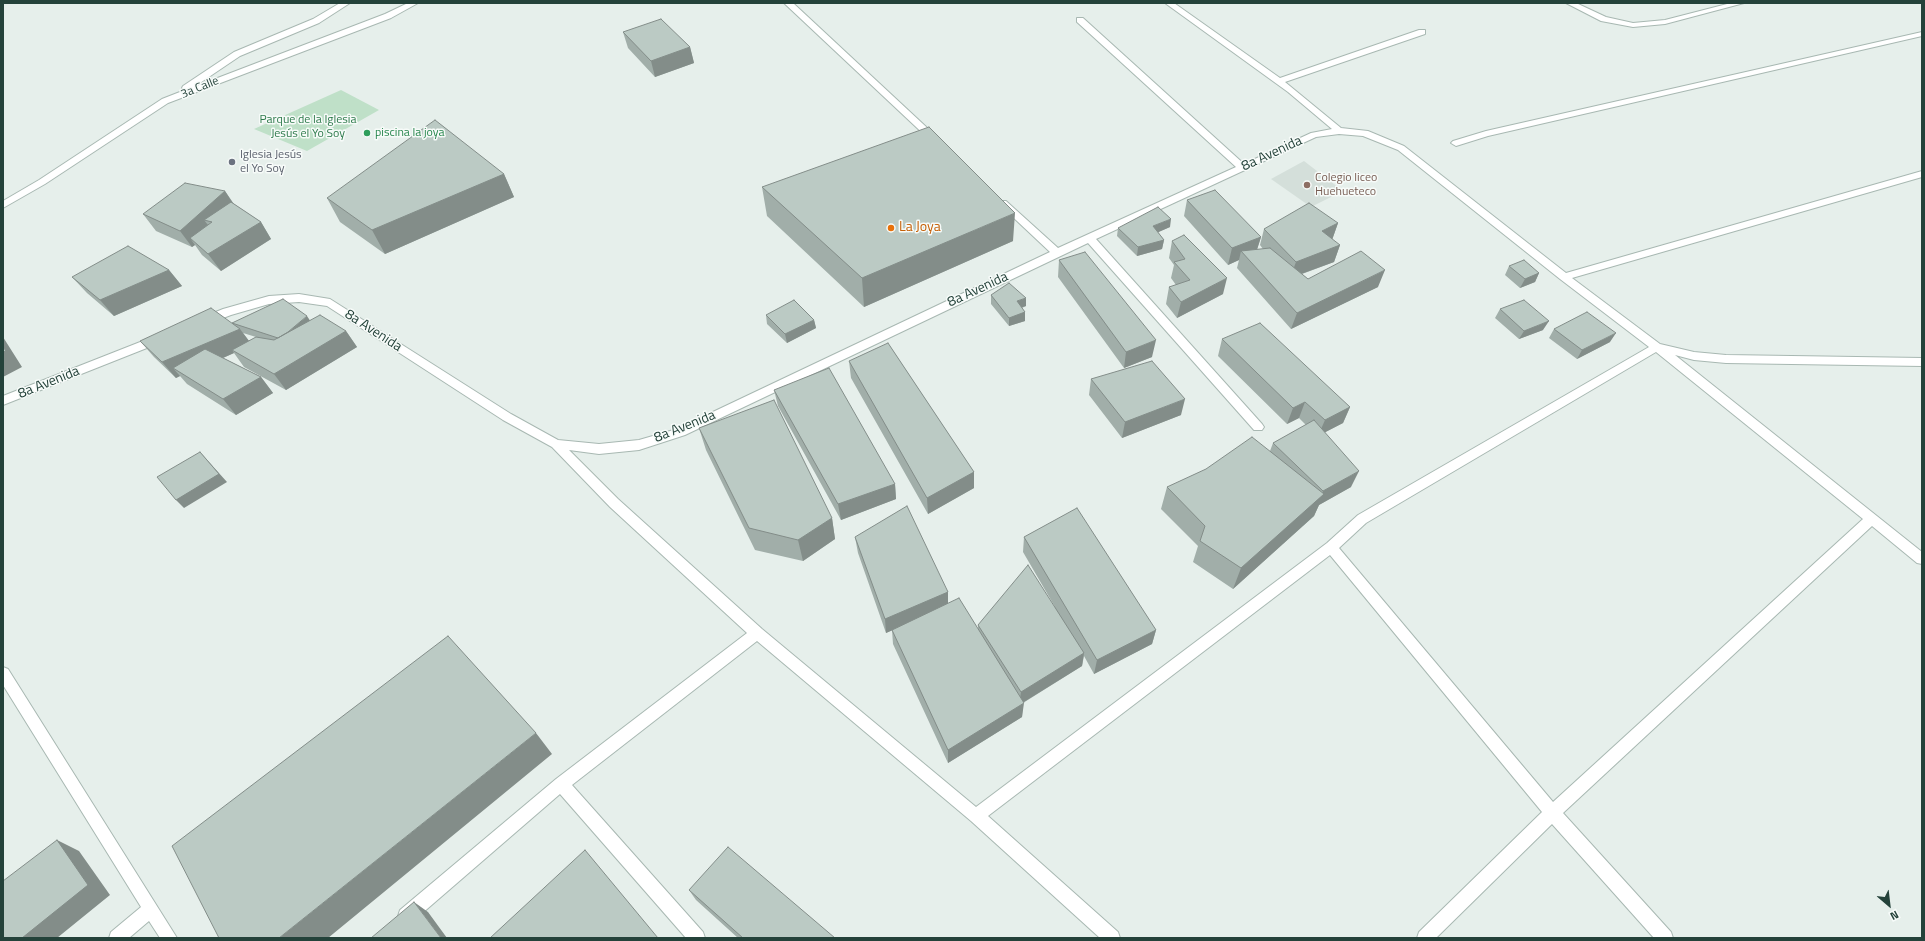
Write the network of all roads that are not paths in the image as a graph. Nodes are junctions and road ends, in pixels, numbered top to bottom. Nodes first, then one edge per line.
1 (346, 3) edge
2 (414, 3) edge
3 (788, 3) edge
4 (1169, 3) edge
5 (1570, 3) edge
6 (1740, 3) edge
7 (1080, 20) dead end
8 (1422, 32) dead end
9 (1922, 34) edge
10 (1279, 81) junction
11 (165, 101) junction
12 (1339, 131) junction
13 (1456, 143) dead end
14 (940, 144) edge
15 (1243, 168) junction
16 (1922, 174) edge
17 (998, 198) edge
18 (3, 205) edge
19 (1089, 238) junction
20 (1057, 253) junction
21 (1564, 277) junction
22 (198, 323) edge
23 (169, 335) edge
24 (1656, 347) junction
25 (1922, 362) edge
26 (3, 401) edge
27 (1258, 427) dead end
28 (556, 444) junction
29 (1872, 518) junction
30 (1331, 547) junction
31 (1922, 559) edge
32 (757, 633) junction
33 (3, 673) edge
34 (561, 784) junction
35 (1552, 813) junction
36 (976, 816) junction
37 (151, 909) junction
38 (398, 923) edge
39 (117, 938) edge
40 (169, 938) edge
41 (697, 938) edge
42 (1112, 938) edge
43 (1425, 938) edge
44 (1665, 938) edge

1 - 11 street
2 - 11 street, 3a Calle
3 - 14 street
4 - 10 street
5 - 6 street
7 - 15 street
8 - 10 street
9 - 13 street
10 - 12 street
11 - 18 street, 3a Calle
12 - 15 street, 8a Avenida
12 - 21 street, 8a Avenida
15 - 19 street, 8a Avenida
16 - 21 street
17 - 20 street
19 - 20 street, 8a Avenida
19 - 27 street
20 - 28 street, 8a Avenida
21 - 24 street, 8a Avenida
22 - 28 street, 8a Avenida
23 - 26 street, 8a Avenida
24 - 25 street
24 - 29 street, 8a Avenida
24 - 30 street
28 - 32 street
29 - 31 street, 8a Avenida
29 - 35 street
30 - 35 street
30 - 36 street
32 - 34 street
32 - 36 street
33 - 37 street
34 - 38 street
34 - 41 street
35 - 43 street
35 - 44 street
36 - 42 street
37 - 39 street
37 - 40 street

